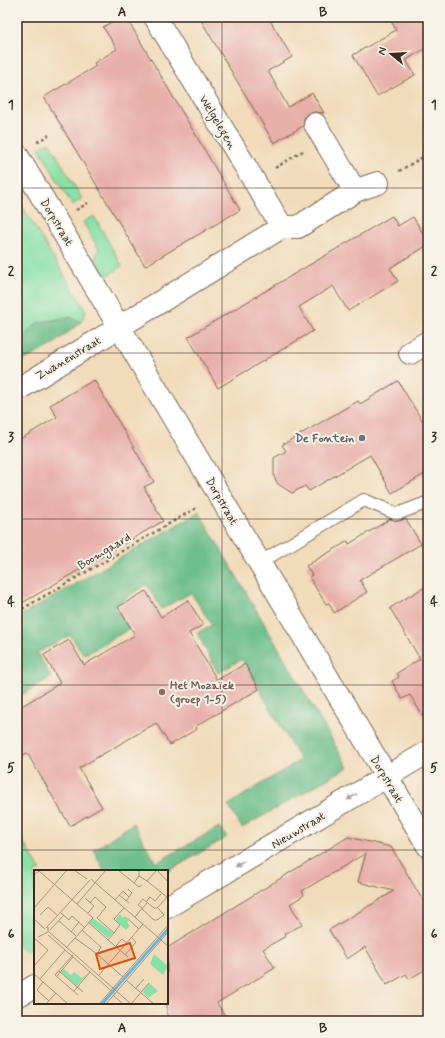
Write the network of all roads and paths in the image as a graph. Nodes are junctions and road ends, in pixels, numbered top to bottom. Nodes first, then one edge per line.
1 (155, 17) edge
2 (320, 131) joint
3 (428, 154) edge
4 (17, 155) edge
5 (274, 168) dead end
6 (378, 183) joint
7 (355, 191) junction
8 (282, 227) junction
9 (120, 327) junction
10 (17, 390) edge
11 (200, 505) dead end
12 (428, 506) edge
13 (259, 563) junction
14 (17, 612) edge
15 (428, 752) edge
16 (386, 777) junction
17 (428, 846) edge
18 (168, 907) edge

1 - 8 street, Welgelegen
2 - 5 path
2 - 7 street
3 - 6 path
4 - 9 street, Dorpstraat
6 - 7 street
7 - 8 street
8 - 9 street
9 - 10 street, Zwanenstraat
9 - 13 street, Dorpstraat
11 - 14 path, Boomgaard
12 - 13 lane
13 - 16 street, Dorpstraat
15 - 16 street, Nieuwstraat
16 - 17 street, Dorpstraat
16 -> 18 street, Nieuwstraat

